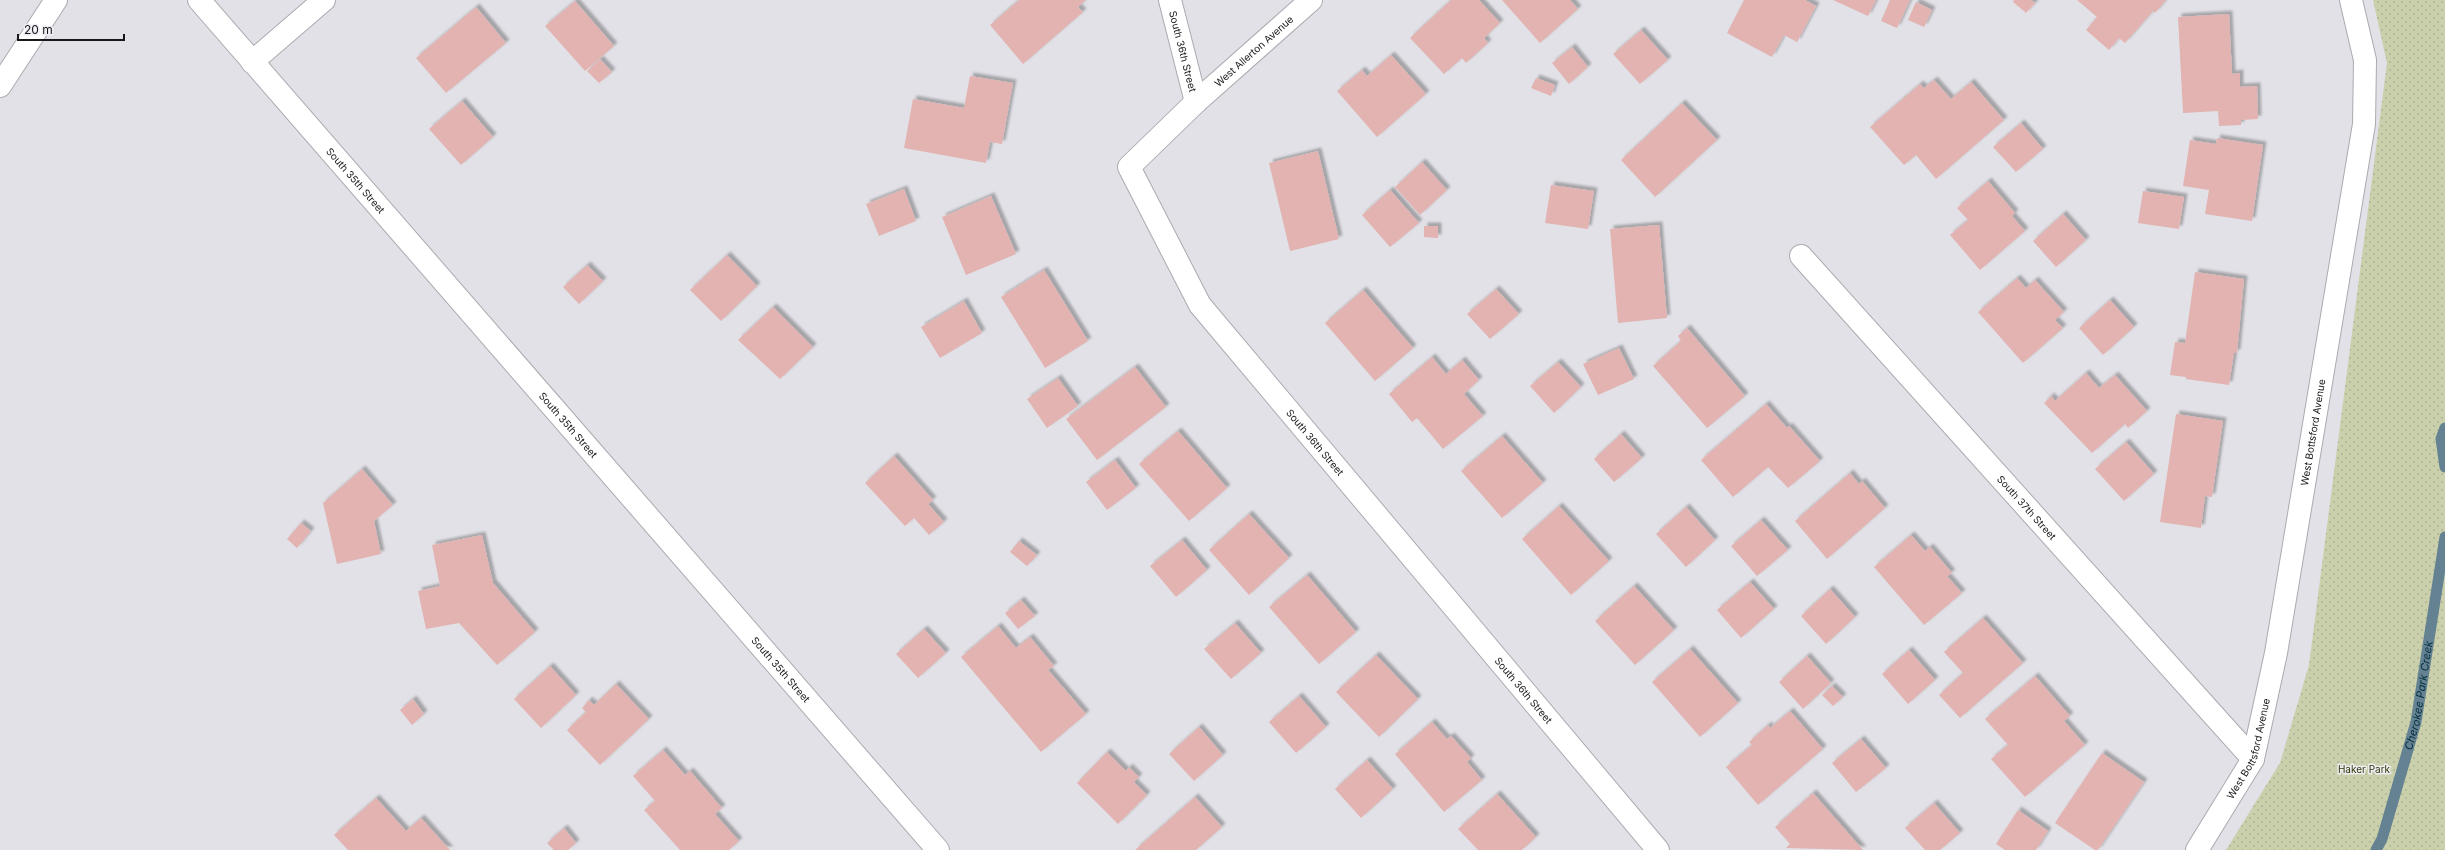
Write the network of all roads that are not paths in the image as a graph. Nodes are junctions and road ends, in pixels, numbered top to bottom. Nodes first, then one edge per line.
1 (56, 0) edge
2 (199, 0) edge
3 (324, 0) edge
4 (1170, 0) edge
5 (1311, 0) edge
6 (2351, 0) edge
7 (252, 62) junction
8 (0, 86) edge
9 (1196, 102) junction
10 (1800, 256) dead end
11 (2253, 759) junction
12 (938, 850) edge
13 (1658, 850) edge
14 (2197, 850) edge

1 - 8 main road
2 - 7 main road, South 35th Street
3 - 7 main road
4 - 9 main road, South 36th Street
5 - 9 main road, West Allerton Avenue
6 - 11 main road, West Bottsford Avenue
7 - 12 main road, South 35th Street
9 - 13 main road, South 36th Street
10 - 11 main road, South 37th Street
11 - 14 main road, West Bottsford Avenue

